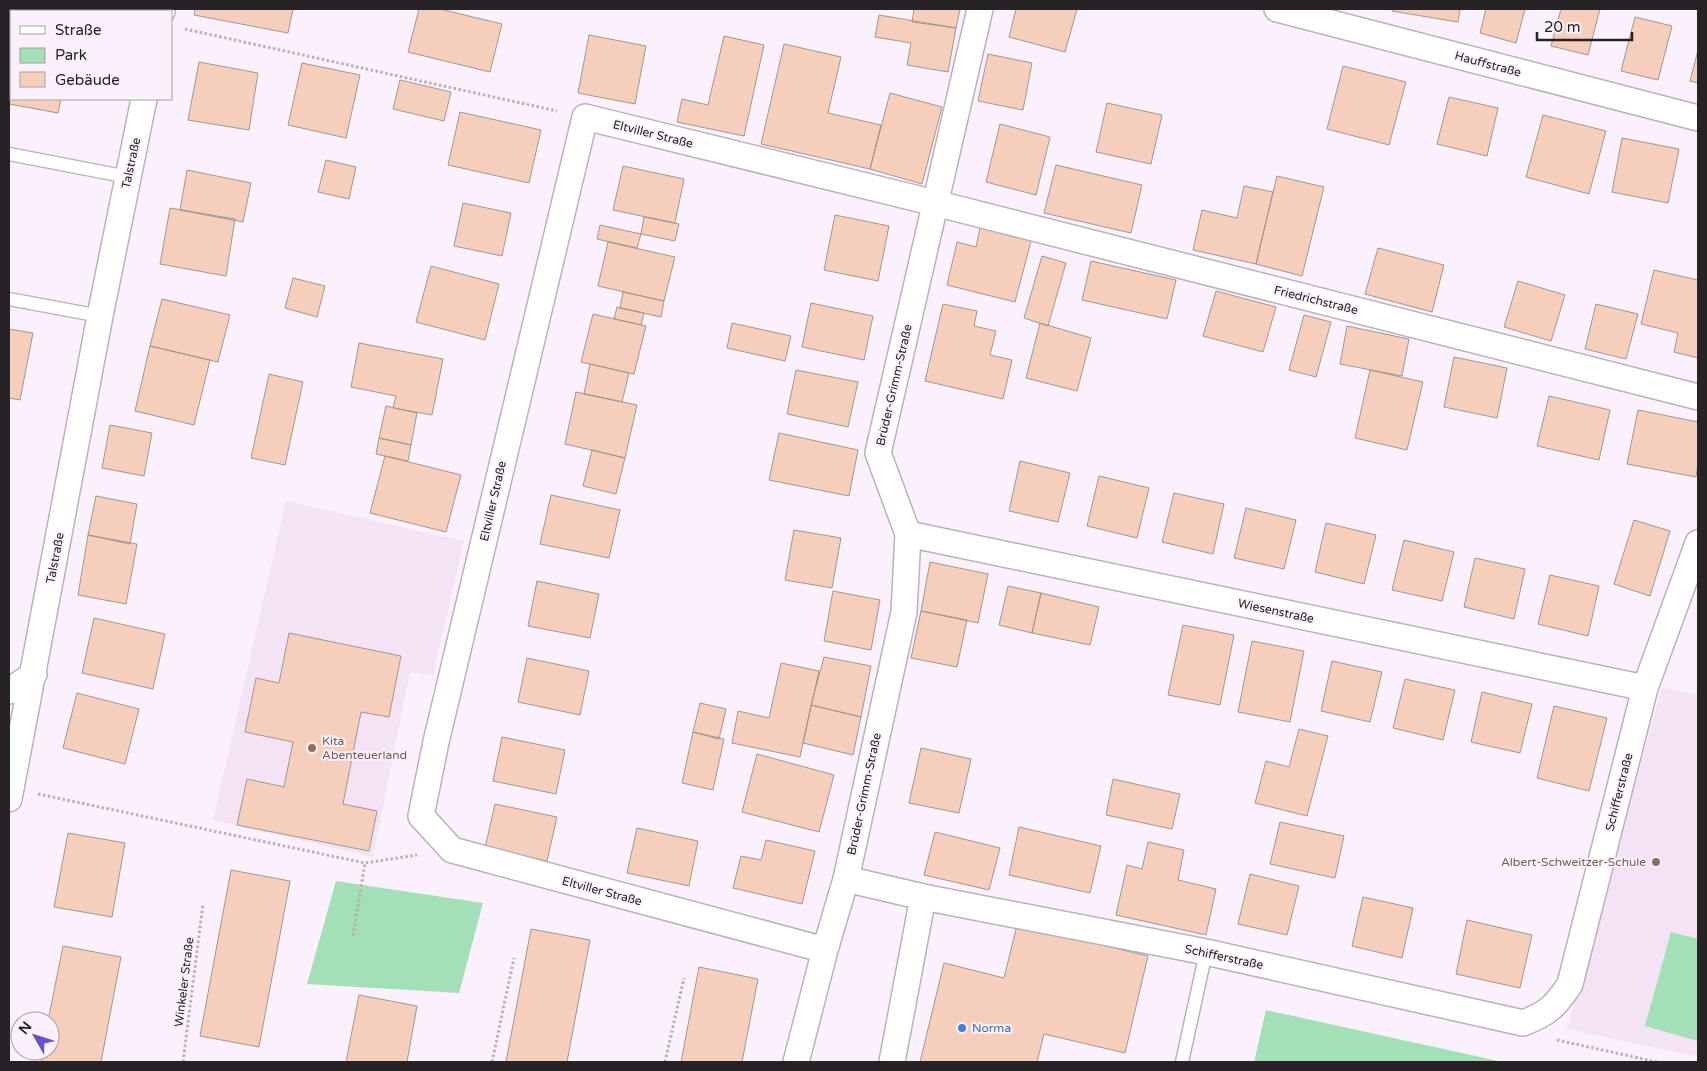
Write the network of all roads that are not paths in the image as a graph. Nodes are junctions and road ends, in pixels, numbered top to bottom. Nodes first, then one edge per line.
1 (980, 9) edge
2 (1278, 9) edge
3 (144, 100) edge
4 (1698, 118) edge
5 (9, 154) edge
6 (128, 177) junction
7 (935, 203) junction
8 (9, 299) edge
9 (100, 316) junction
10 (1698, 397) edge
11 (908, 534) junction
12 (1698, 543) edge
13 (34, 674) junction
14 (9, 691) edge
15 (1652, 692) junction
16 (18, 796) edge
17 (846, 879) junction
18 (923, 897) junction
19 (825, 950) junction
20 (1206, 952) junction
21 (796, 1062) edge
22 (892, 1062) edge
23 (1182, 1062) edge

1 - 7 street, Brüder-Grimm-Straße
2 - 4 street, Hauffstraße
3 - 6 street, Talstraße
5 - 6 lane
6 - 9 street, Talstraße
7 - 10 street, Friedrichstraße
7 - 11 street, Brüder-Grimm-Straße
7 - 19 street, Eltviller Straße
8 - 9 lane
9 - 13 street, Talstraße
11 - 15 street, Wiesenstraße
11 - 17 street, Brüder-Grimm-Straße
12 - 15 street, Schifferstraße
13 - 14 street
13 - 16 street, Talstraße
15 - 20 street, Schifferstraße
17 - 18 street
17 - 19 street, Brüder-Grimm-Straße
18 - 20 street, Schifferstraße
18 - 22 street
19 - 21 street, Brüder-Grimm-Straße
20 - 23 lane

